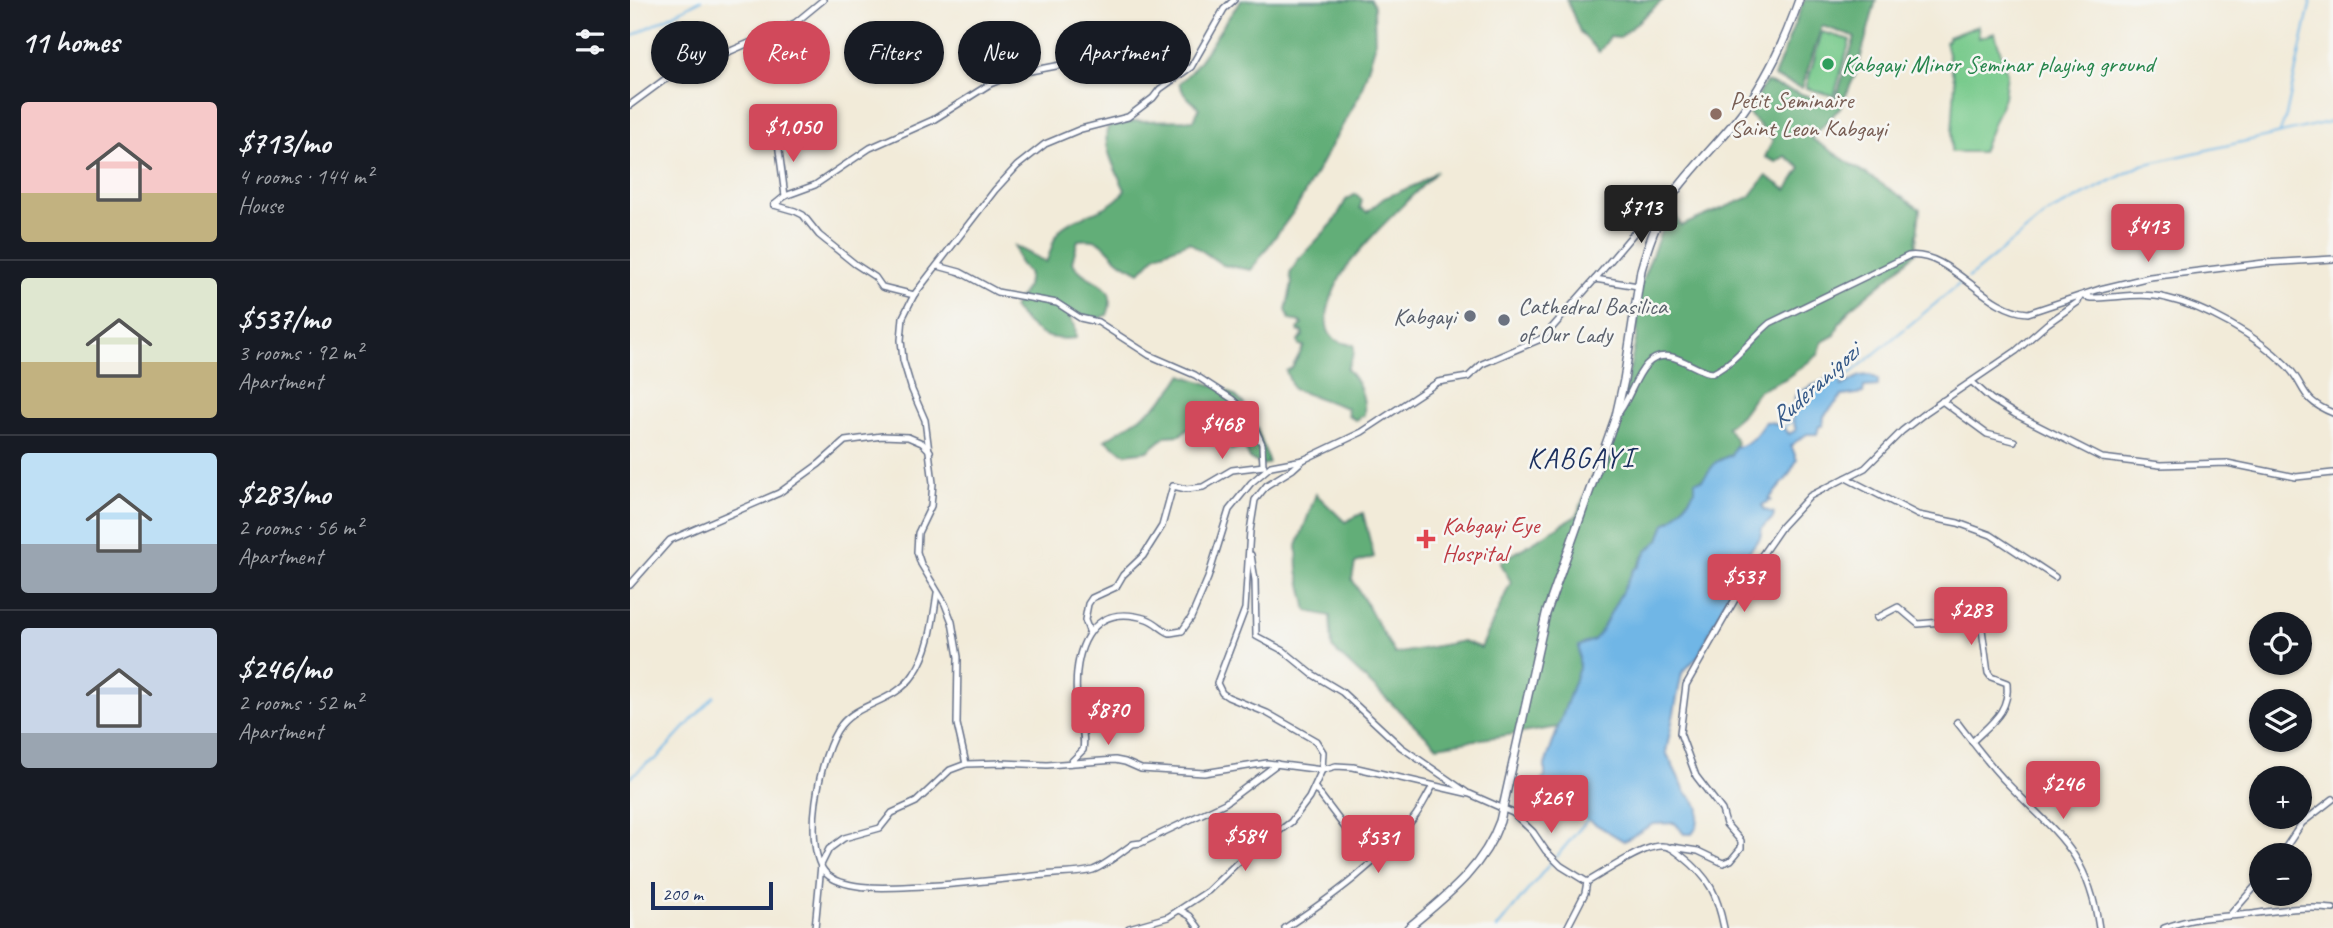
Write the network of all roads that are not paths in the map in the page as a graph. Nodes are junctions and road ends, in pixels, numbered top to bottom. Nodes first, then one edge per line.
1 (823, 0) edge
2 (1234, 0) edge
3 (1799, 0) edge
4 (1055, 66) edge
5 (1191, 67) edge
6 (1168, 84) edge
7 (630, 105) edge
8 (796, 129) dead end
9 (1673, 194) junction
10 (785, 196) junction
11 (2333, 259) edge
12 (938, 266) junction
13 (1595, 279) junction
14 (1638, 286) junction
15 (914, 295) junction
16 (2081, 296) junction
17 (1972, 382) junction
18 (1941, 401) junction
19 (2333, 413) edge
20 (1616, 416) junction
21 (2014, 441) dead end
22 (930, 451) junction
23 (1303, 460) junction
24 (1263, 466) junction
25 (1270, 466) junction
26 (2333, 473) edge
27 (1846, 478) junction
28 (1250, 549) junction
29 (2055, 577) dead end
30 (630, 585) edge
31 (937, 593) junction
32 (1877, 618) dead end
33 (1089, 631) junction
34 (1956, 722) dead end
35 (1972, 742) junction
36 (1070, 763) junction
37 (1278, 763) junction
38 (966, 764) junction
39 (1322, 769) junction
40 (1433, 786) junction
41 (1315, 788) junction
42 (1470, 794) junction
43 (2333, 799) edge
44 (1503, 807) junction
45 (2288, 843) edge
46 (1672, 847) junction
47 (1375, 860) junction
48 (821, 865) junction
49 (1587, 883) junction
50 (2249, 894) edge
51 (2333, 909) edge
52 (1181, 910) junction
53 (2230, 915) junction
54 (815, 928) edge
55 (1129, 928) edge
56 (1199, 928) edge
57 (1286, 928) edge
58 (1408, 928) edge
59 (1567, 928) edge
60 (1724, 928) edge
61 (2099, 928) edge
62 (2164, 928) edge

1 - 7 street
2 - 5 street
3 - 9 highway
4 - 10 street
6 - 12 street
8 - 10 street
9 - 13 street
9 - 14 highway
10 - 15 street
11 - 16 street
12 - 15 street
12 - 24 street
13 - 14 street
13 - 23 street
14 - 20 highway
15 - 22 street
16 - 17 street
16 - 19 street
16 - 20 street
17 - 18 street
17 - 26 street
18 - 21 street
18 - 27 street
20 - 44 highway
22 - 30 street
22 - 31 street
23 - 25 street
23 - 28 street
24 - 25 street
24 - 33 street
25 - 33 street
27 - 29 street
27 - 46 street
28 - 39 street
28 - 42 street
31 - 38 street
31 - 48 street
32 - 35 street
33 - 36 street
34 - 35 street
35 - 61 street
36 - 37 street
36 - 38 street
37 - 39 street
37 - 48 street
38 - 48 street
39 - 40 street
39 - 41 street
40 - 42 street
40 - 47 street
41 - 47 street
41 - 52 street
42 - 44 street
43 - 45 street
44 - 49 street
44 - 58 highway
46 - 49 street
46 - 60 street
47 - 57 street
48 - 54 street
49 - 59 street
50 - 53 street
51 - 53 street
52 - 55 street
52 - 56 street
53 - 62 street

